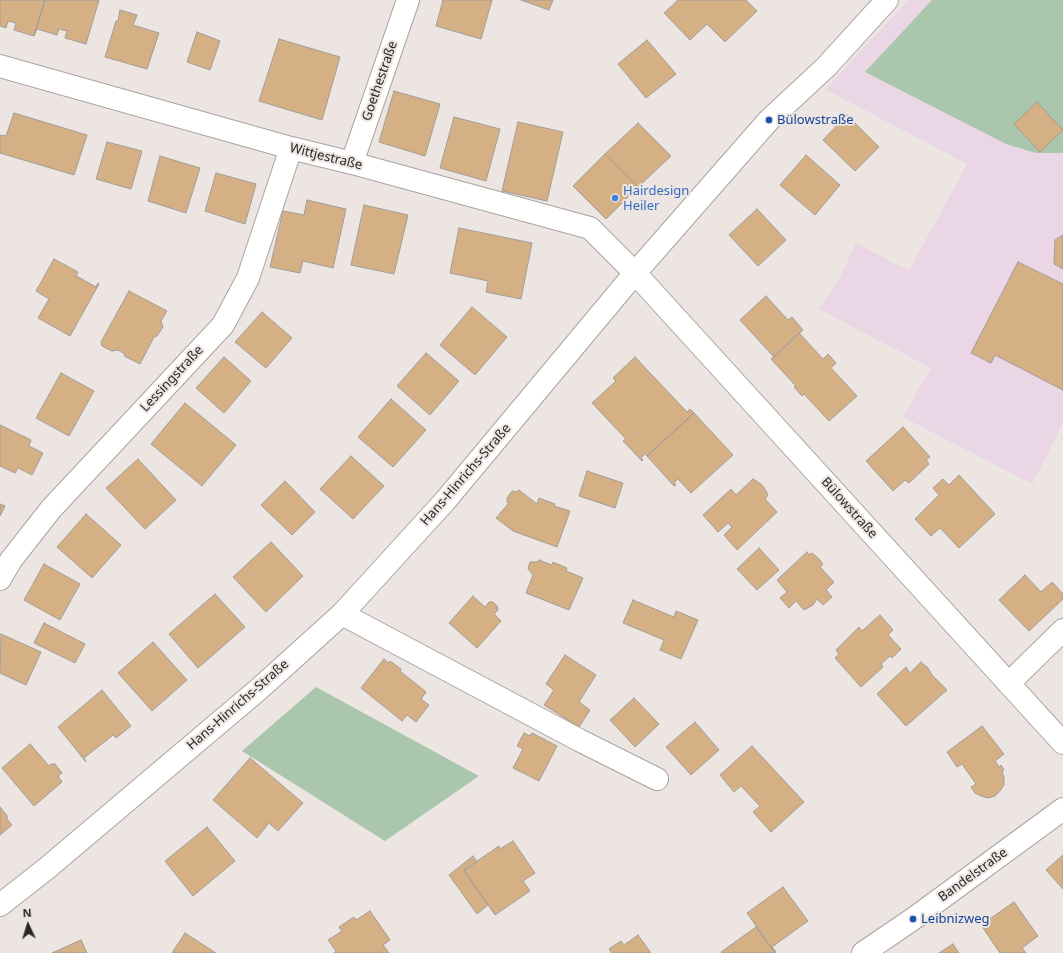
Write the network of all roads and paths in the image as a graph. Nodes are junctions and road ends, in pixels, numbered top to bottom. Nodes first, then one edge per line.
1 (408, 0) edge
2 (887, 0) edge
3 (0, 66) edge
4 (291, 148) junction
5 (352, 163) junction
6 (635, 273) junction
7 (0, 579) edge
8 (342, 614) junction
9 (1063, 630) edge
10 (1009, 683) junction
11 (1063, 743) edge
12 (657, 779) dead end
13 (1063, 809) edge
14 (0, 905) edge
15 (863, 953) edge

1 - 5 street, Goethestraße
2 - 6 street, Hans-Hinrichs-Straße
3 - 4 street, Wittjestraße
4 - 5 street, Wittjestraße
4 - 7 street, Lessingstraße
5 - 6 street, Wittjestraße
6 - 8 street, Hans-Hinrichs-Straße
6 - 10 street, Bülowstraße
8 - 12 street
8 - 14 street, Hans-Hinrichs-Straße
9 - 10 street
10 - 11 street, Bülowstraße
13 - 15 street, Bandelstraße

